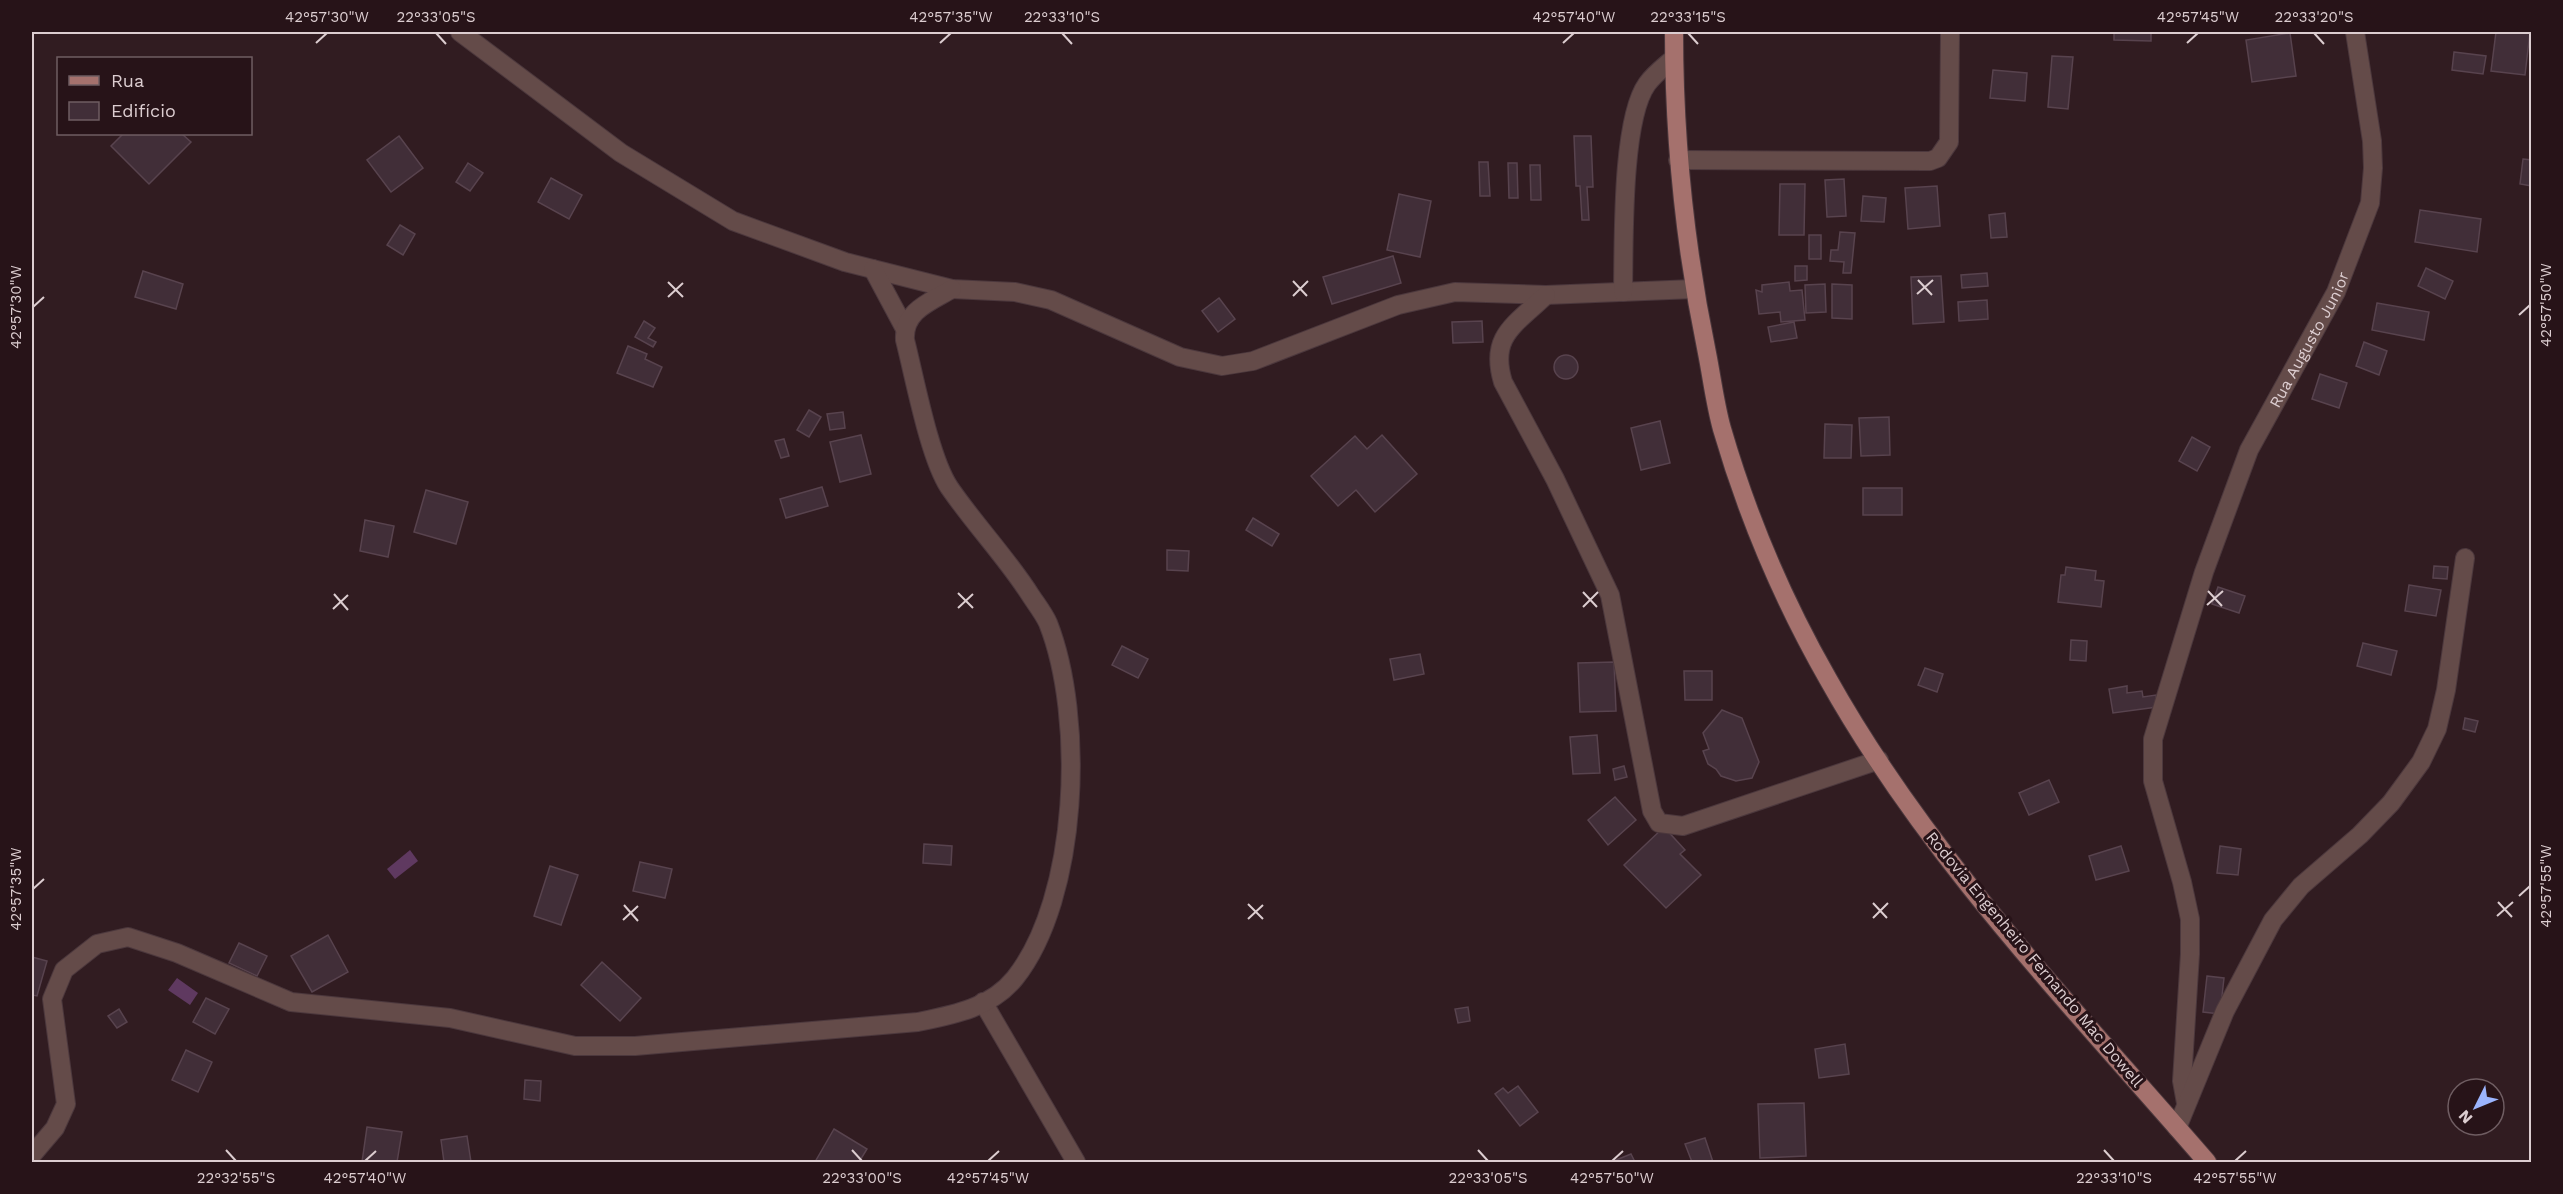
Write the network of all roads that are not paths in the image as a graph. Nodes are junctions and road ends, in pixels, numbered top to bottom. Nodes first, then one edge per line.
1 (460, 32) edge
2 (1674, 32) edge
3 (1950, 32) edge
4 (2355, 32) edge
5 (1674, 58) junction
6 (1678, 160) junction
7 (873, 269) junction
8 (952, 289) junction
9 (1694, 289) junction
10 (1623, 292) junction
11 (1546, 295) junction
12 (904, 327) junction
13 (2465, 558) dead end
14 (1879, 760) junction
15 (983, 1002) junction
16 (2186, 1103) junction
17 (2177, 1128) junction
18 (32, 1155) edge
19 (1076, 1162) edge
20 (2207, 1162) edge

1 - 7 street
2 - 5 main road, Rodovia Engenheiro Fernando Mac Dowell
3 - 6 street
4 - 16 street, Rua Augusto Junior
5 - 6 main road, Rodovia Engenheiro Fernando Mac Dowell
5 - 10 street
6 - 9 main road, Rodovia Engenheiro Fernando Mac Dowell
7 - 8 street
7 - 12 street
8 - 11 street
8 - 12 street
9 - 10 street
9 - 14 main road, Rodovia Engenheiro Fernando Mac Dowell
10 - 11 street
11 - 14 street
12 - 15 street
13 - 16 street
14 - 17 main road, Rodovia Engenheiro Fernando Mac Dowell
15 - 18 street
15 - 19 street
16 - 17 street
17 - 20 main road, Rodovia Engenheiro Fernando Mac Dowell

